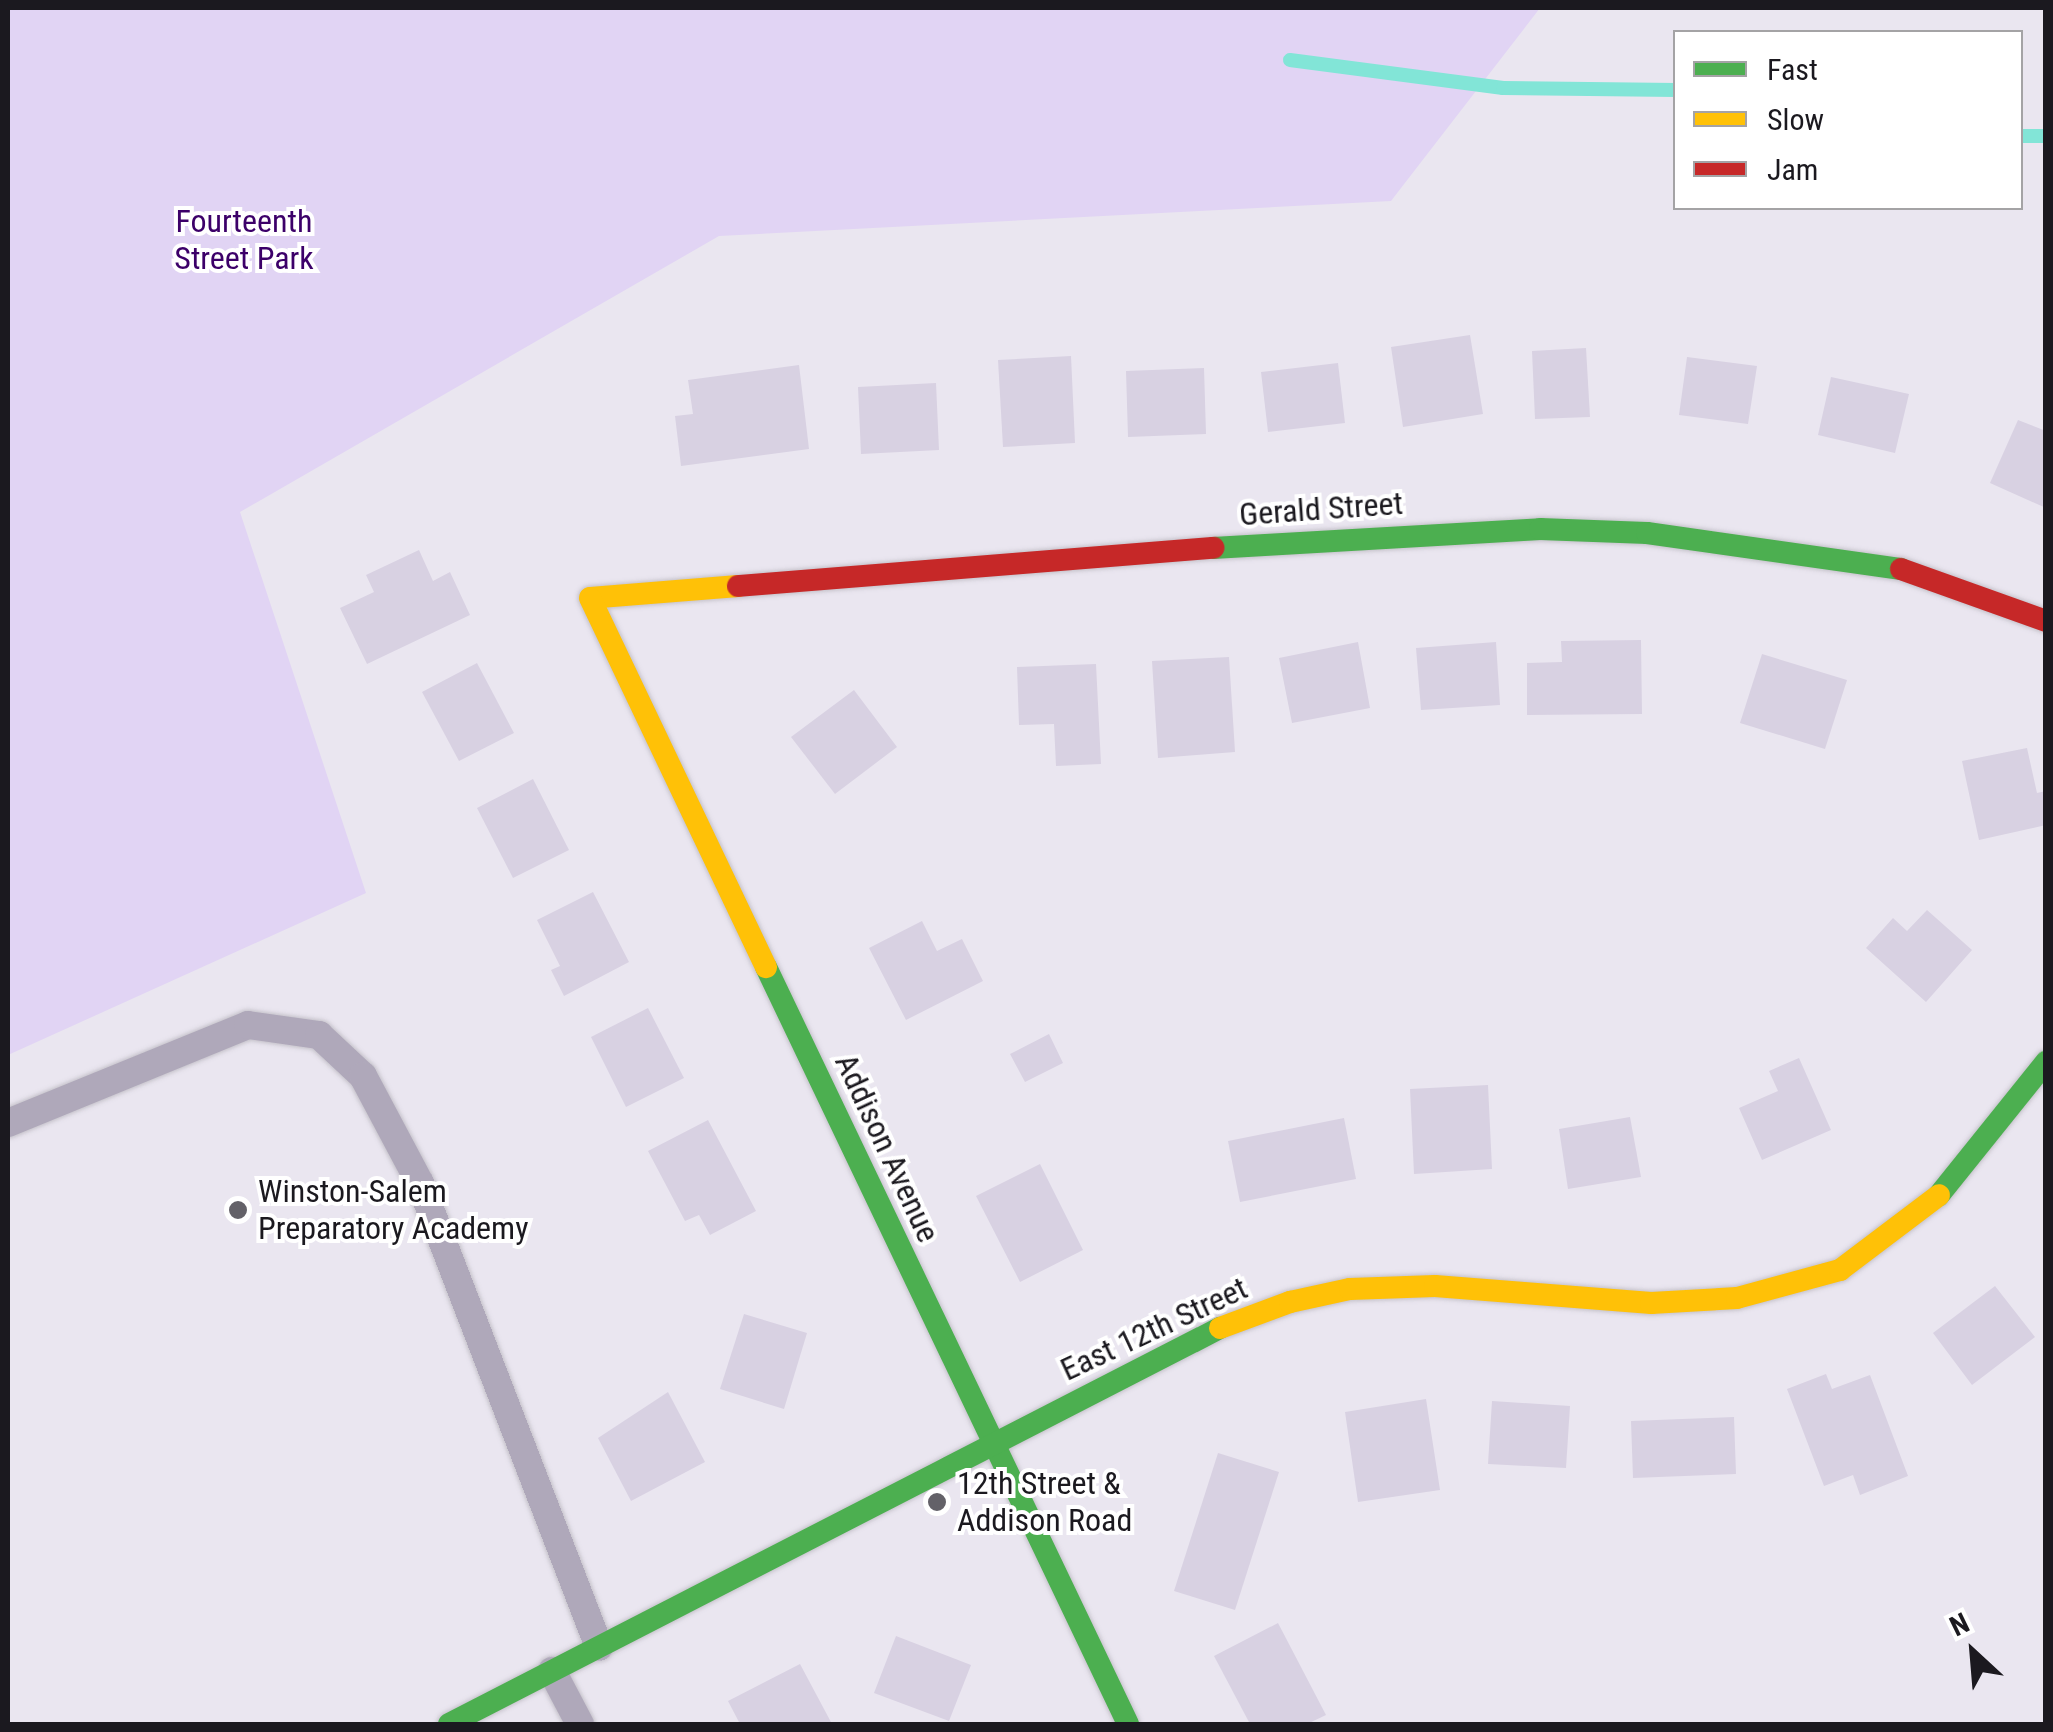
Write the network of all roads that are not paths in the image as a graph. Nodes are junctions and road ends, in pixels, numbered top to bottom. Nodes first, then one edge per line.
1 (590, 598) joint
2 (2046, 621) edge
3 (2046, 1062) edge
4 (8, 1122) edge
5 (991, 1445) junction
6 (599, 1647) junction
7 (552, 1671) junction
8 (449, 1724) edge
9 (580, 1724) edge
10 (1128, 1724) edge

1 - 2 street, Gerald Street
1 - 5 street, Addison Avenue
3 - 5 street, East 12th Street
4 - 6 lane
5 - 6 street, East 12th Street
5 - 10 street, Addison Avenue
6 - 7 street, East 12th Street
7 - 8 street, East 12th Street
7 - 9 lane

